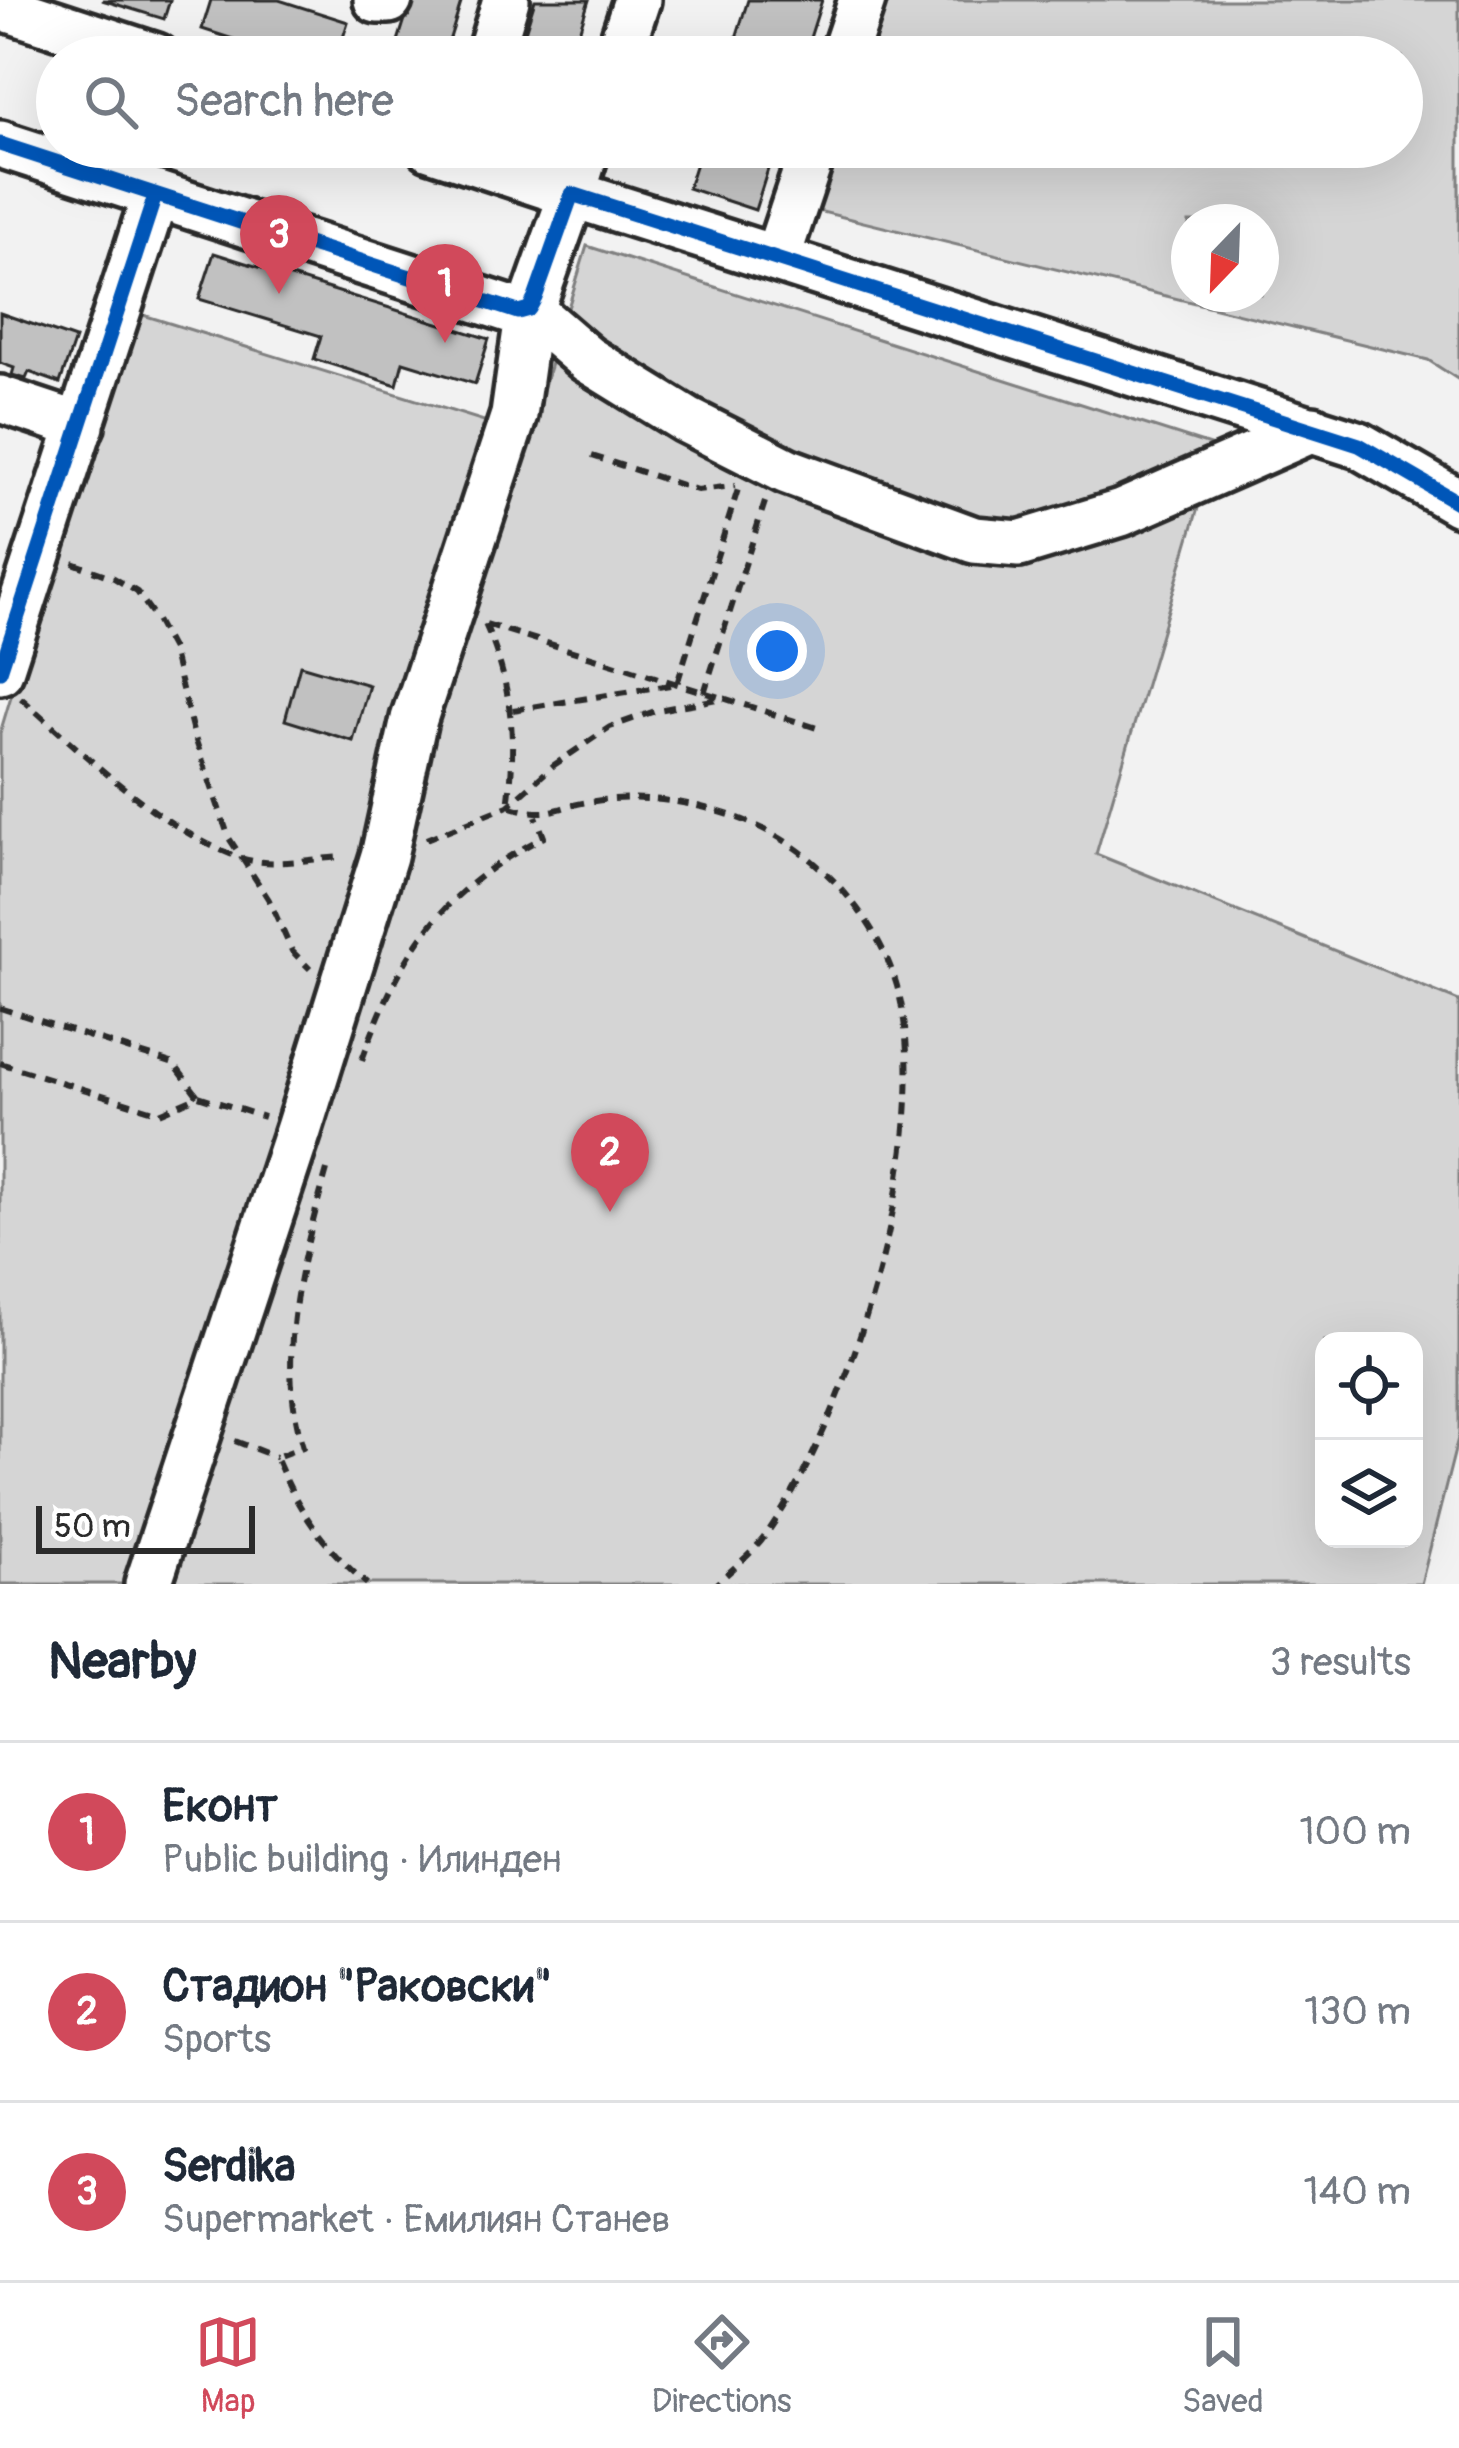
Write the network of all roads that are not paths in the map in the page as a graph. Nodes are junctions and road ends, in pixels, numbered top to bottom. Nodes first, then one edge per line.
1 (377, 0) edge
2 (389, 0) edge
3 (506, 0) edge
4 (637, 0) edge
5 (862, 0) edge
6 (0, 6) edge
7 (92, 36) edge
8 (495, 36) edge
9 (625, 36) edge
10 (850, 36) edge
11 (0, 144) edge
12 (36, 156) edge
13 (72, 168) edge
14 (493, 168) edge
15 (580, 168) edge
16 (807, 168) edge
17 (572, 194) junction
18 (155, 196) junction
19 (777, 258) junction
20 (529, 309) junction
21 (0, 399) edge
22 (81, 426) junction
23 (1313, 429) junction
24 (1459, 503) edge
25 (0, 671) edge
26 (148, 1584) edge

1 - 2 street
3 - 8 street
4 - 9 street
5 - 10 street
6 - 7 street
11 - 12 street
13 - 18 street
14 - 17 street
15 - 17 street
16 - 19 street
17 - 19 street
17 - 20 street
18 - 20 street
18 - 22 street
19 - 23 street
20 - 23 street
20 - 26 street
21 - 22 street
22 - 25 street
23 - 24 street

